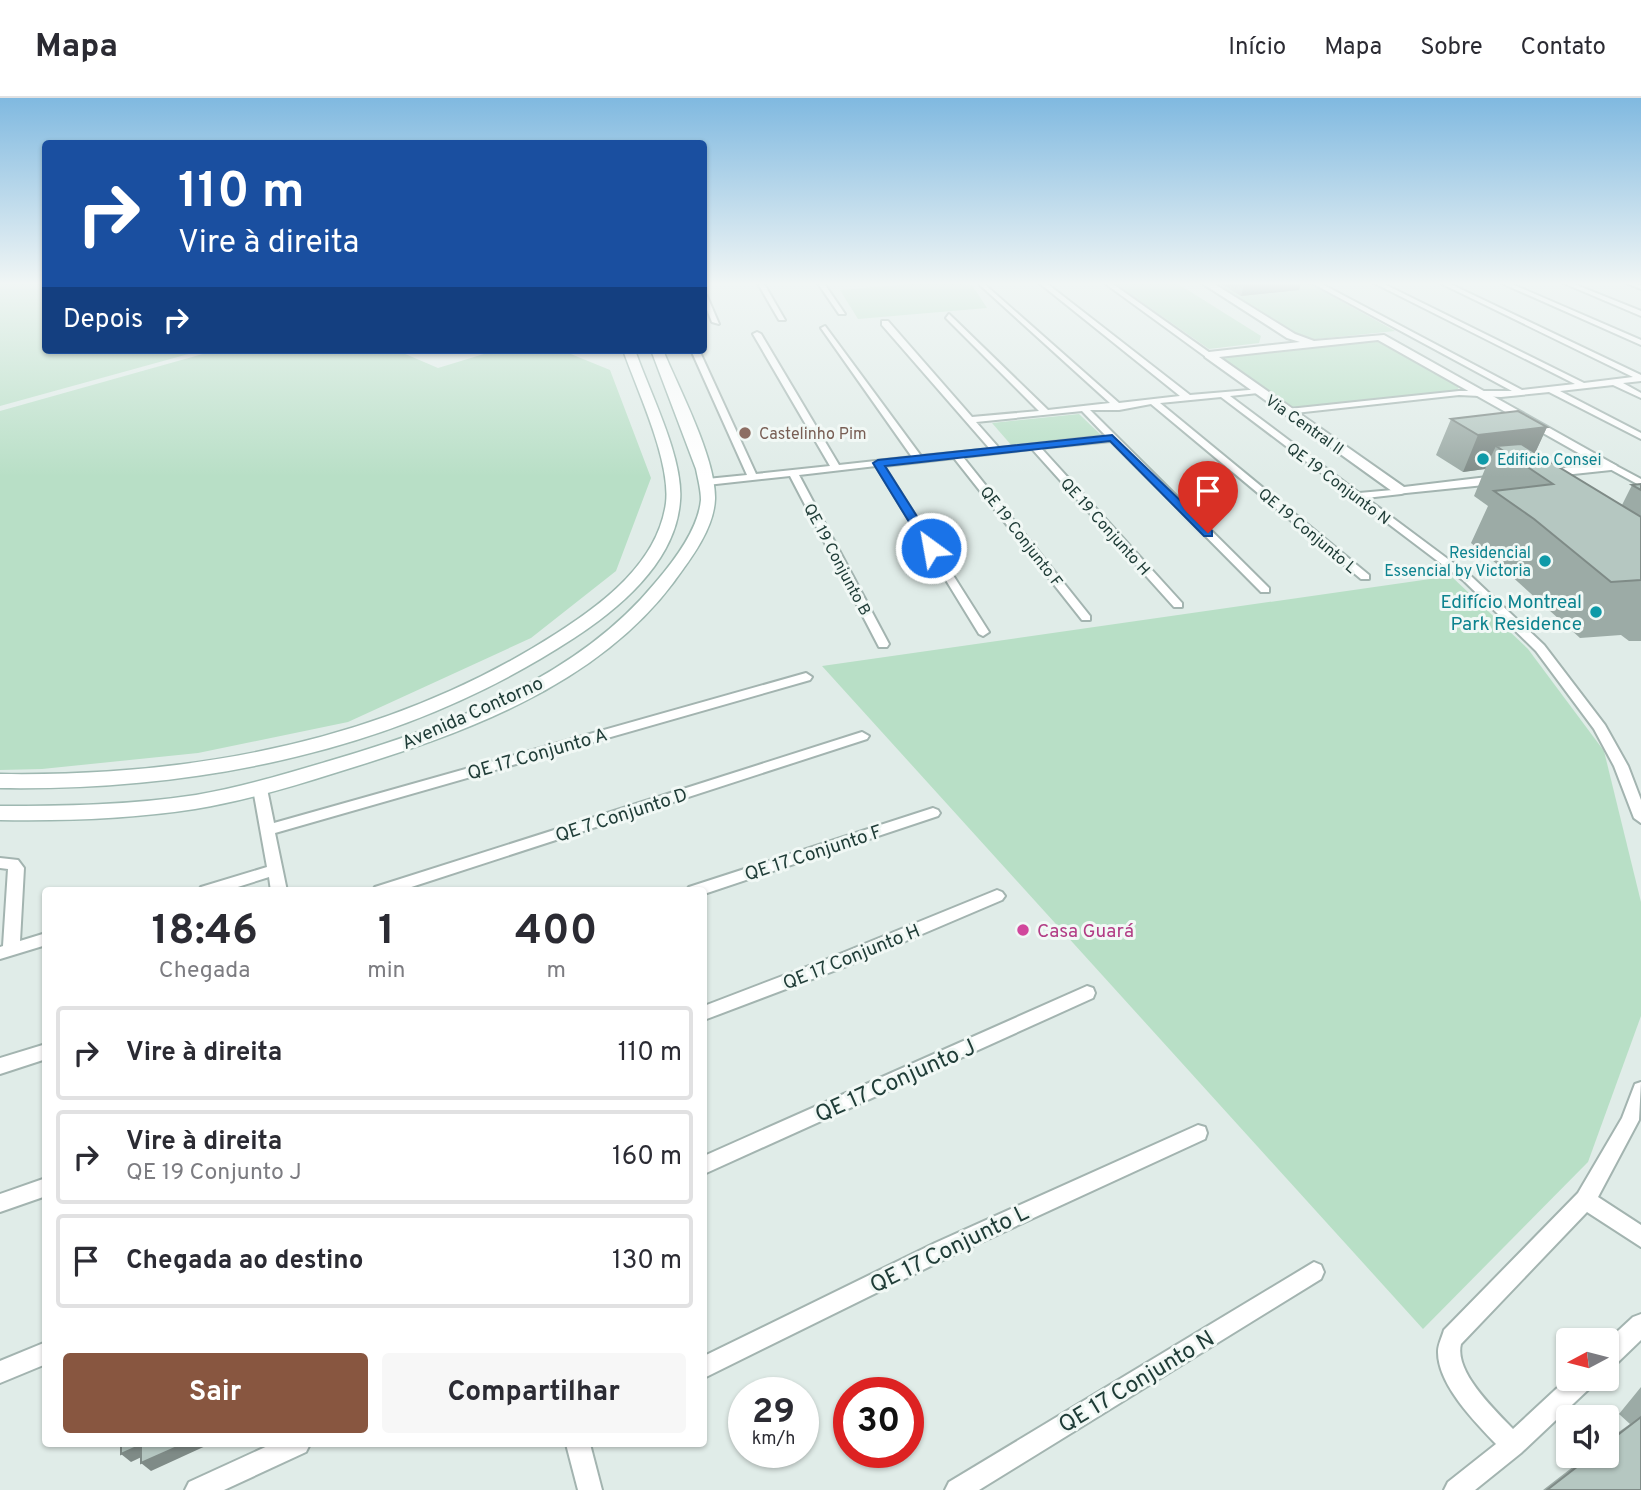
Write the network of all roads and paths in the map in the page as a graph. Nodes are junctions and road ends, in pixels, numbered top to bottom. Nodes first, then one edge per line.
1 (765, 347) edge
2 (838, 347) edge
3 (906, 347) edge
4 (980, 347) edge
5 (1052, 347) edge
6 (1123, 347) edge
7 (1198, 347) edge
8 (1278, 347) edge
9 (1398, 347) edge
10 (1435, 347) edge
11 (1506, 347) edge
12 (1576, 347) edge
13 (630, 354) edge
14 (659, 354) edge
15 (697, 354) edge
16 (1209, 355) junction
17 (1641, 378) edge
18 (1613, 382) junction
19 (1583, 385) junction
20 (1550, 389) junction
21 (1258, 391) junction
22 (1520, 393) junction
23 (1482, 394) junction
24 (1223, 395) junction
25 (1641, 396) edge
26 (1189, 399) junction
27 (1154, 403) junction
28 (1119, 407) junction
29 (1084, 410) junction
30 (1045, 412) junction
31 (1289, 412) junction
32 (971, 420) junction
33 (1641, 436) edge
34 (1112, 438) junction
35 (1035, 447) junction
36 (996, 450) junction
37 (698, 455) junction
38 (957, 455) junction
39 (665, 456) junction
40 (918, 459) junction
41 (878, 463) junction
42 (1611, 466) junction
43 (836, 468) junction
44 (793, 473) junction
45 (753, 477) junction
46 (1522, 480) junction
47 (707, 482) junction
48 (1641, 483) edge
49 (1401, 491) junction
50 (1543, 492) edge
51 (1357, 496) junction
52 (670, 515) junction
53 (704, 515) junction
54 (1365, 577) dead end
55 (1265, 590) dead end
56 (1178, 604) dead end
57 (1086, 618) dead end
58 (983, 632) dead end
59 (883, 644) dead end
60 (806, 677) dead end
61 (862, 736) dead end
62 (342, 737) junction
63 (348, 763) junction
64 (164, 775) junction
65 (0, 781) edge
66 (260, 789) junction
67 (155, 805) junction
68 (0, 813) edge
69 (933, 813) dead end
70 (1641, 818) edge
71 (268, 830) junction
72 (0, 863) edge
73 (275, 870) junction
74 (219, 887) edge
75 (278, 887) edge
76 (392, 887) edge
77 (706, 887) edge
78 (997, 896) dead end
79 (42, 940) edge
80 (6, 951) edge
81 (1087, 993) dead end
82 (707, 1012) edge
83 (42, 1052) edge
84 (0, 1066) edge
85 (1641, 1090) edge
86 (1198, 1133) dead end
87 (707, 1163) edge
88 (42, 1187) edge
89 (1585, 1200) junction
90 (0, 1203) edge
91 (1641, 1237) edge
92 (1314, 1272) dead end
93 (1641, 1325) edge
94 (1619, 1345) edge
95 (42, 1355) edge
96 (707, 1366) edge
97 (0, 1372) edge
98 (1570, 1391) edge
99 (1513, 1445) junction
100 (291, 1447) edge
101 (579, 1447) edge
102 (197, 1490) edge
103 (590, 1490) edge
104 (957, 1490) edge
105 (1456, 1490) edge

1 - 43 street
2 - 40 street
3 - 32 street
4 - 30 street
5 - 28 street
6 - 26 street
7 - 16 street
8 - 16 street
9 - 23 street
10 - 22 street
11 - 19 street
12 - 17 street
13 - 39 main road, Avenida Contorno
14 - 37 main road, Avenida Contorno
15 - 45 street
16 - 21 street, Via Central II
17 - 18 street
18 - 19 street
18 - 25 street
19 - 20 street
20 - 22 street
20 - 33 street
21 - 24 street
21 - 31 street, Via Central II
22 - 23 street
23 - 31 street
23 - 42 street
24 - 26 street
24 - 51 street, QE 19 Conjunto N
26 - 27 street
27 - 28 street
27 - 54 street, QE 19 Conjunto L
28 - 29 street
29 - 30 street
29 - 34 street
30 - 32 street
31 - 49 street, Via Central II
32 - 36 street
34 - 35 street
34 - 55 street
35 - 36 street
35 - 56 street, QE 19 Conjunto H
36 - 38 street
37 - 39 main road
37 - 47 main road, Avenida Contorno
38 - 40 street
38 - 57 street, QE 19 Conjunto F
39 - 52 main road, Avenida Contorno
40 - 41 street
41 - 43 street
41 - 58 street
42 - 46 street
42 - 48 street
43 - 44 street
44 - 45 street
44 - 59 street, QE 19 Conjunto B
45 - 47 street
46 - 49 street
46 - 50 street
47 - 53 main road, Avenida Contorno
49 - 51 street
51 - 70 street, QE 19 Conjunto N
52 - 53 main road
52 - 62 main road, Avenida Contorno
53 - 63 main road, Avenida Contorno
60 - 71 street, QE 17 Conjunto A
61 - 76 street, QE 7 Conjunto D
62 - 63 main road
62 - 64 main road, Avenida Contorno
63 - 66 main road, Avenida Contorno
64 - 65 main road, Avenida Contorno
64 - 67 main road
66 - 67 main road, Avenida Contorno
66 - 71 street
67 - 68 main road, Avenida Contorno
69 - 77 street, QE 17 Conjunto F
71 - 73 street
72 - 80 street
73 - 74 street
73 - 75 street
78 - 82 street, QE 17 Conjunto H
79 - 80 street
81 - 87 street, QE 17 Conjunto J
83 - 84 street
85 - 89 street
86 - 96 street, QE 17 Conjunto L
88 - 90 street
89 - 91 street
89 - 99 street
92 - 104 street, QE 17 Conjunto N
93 - 94 street
95 - 97 street
98 - 99 street
99 - 105 street
100 - 102 street
101 - 103 street

